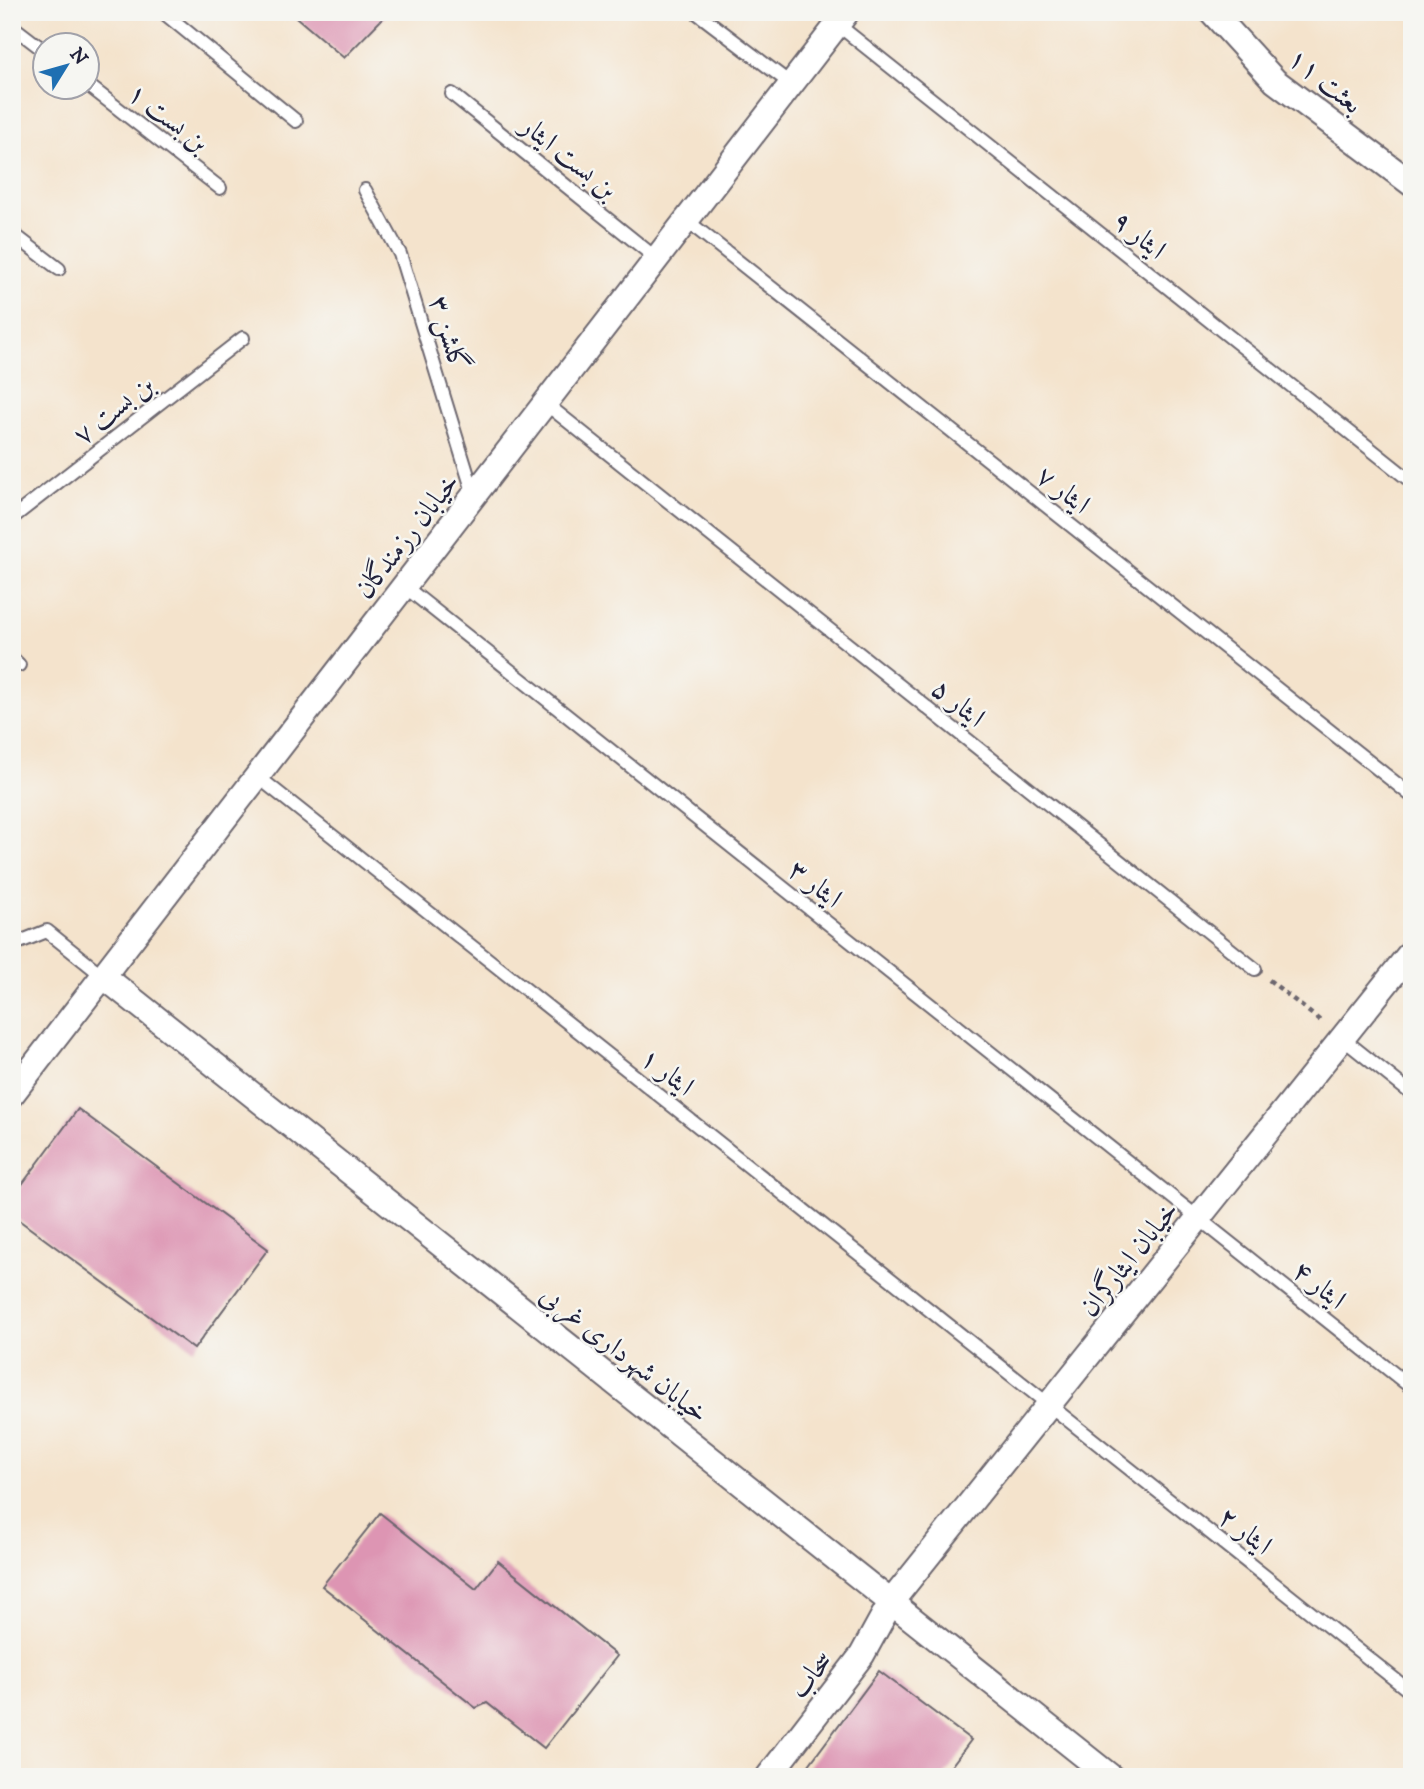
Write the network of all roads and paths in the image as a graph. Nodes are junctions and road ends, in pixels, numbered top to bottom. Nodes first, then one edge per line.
1 (163, 12) edge
2 (696, 12) edge
3 (1212, 12) edge
4 (842, 18) edge
5 (12, 26) edge
6 (32, 41) edge
7 (792, 84) junction
8 (452, 94) dead end
9 (102, 96) edge
10 (296, 121) dead end
11 (1412, 184) edge
12 (220, 188) dead end
13 (365, 190) dead end
14 (687, 220) junction
15 (12, 233) edge
16 (657, 259) junction
17 (59, 270) dead end
18 (243, 338) dead end
19 (545, 403) junction
20 (1412, 482) edge
21 (474, 495) junction
22 (12, 518) edge
23 (404, 586) junction
24 (257, 776) junction
25 (1412, 796) edge
26 (12, 945) edge
27 (1412, 951) edge
28 (1255, 969) joint
29 (103, 976) junction
30 (1342, 1038) junction
31 (12, 1094) edge
32 (1412, 1094) edge
33 (1198, 1218) junction
34 (1412, 1388) edge
35 (1049, 1405) junction
36 (891, 1602) junction
37 (1412, 1693) edge
38 (768, 1777) edge
39 (1111, 1777) edge

1 - 10 lane
2 - 7 lane
3 - 11 street, بعثت ۱۱
4 - 7 street, خیابان رزمندگان
4 - 20 lane, ایثار ۹
5 - 6 lane
7 - 14 street, خیابان رزمندگان
8 - 16 lane, بن بست ایثار
9 - 12 lane, بن بست ۱
13 - 21 lane, گلشن ۳
14 - 16 street, خیابان رزمندگان
14 - 25 lane, ایثار ۷
15 - 17 lane
16 - 19 street, خیابان رزمندگان
18 - 22 lane, بن بست ۷
19 - 21 street, خیابان رزمندگان
19 - 28 lane, ایثار ۵
21 - 23 street, خیابان رزمندگان
23 - 24 street, خیابان رزمندگان
23 - 33 lane, ایثار ۳
24 - 29 street, خیابان رزمندگان
24 - 35 lane, ایثار ۱
26 - 29 lane
27 - 30 street, خیابان ایثارگران
28 - 30 path
29 - 31 street, خیابان رزمندگان
29 - 36 street, خیابان شهرداری غربی
30 - 32 lane
30 - 33 street, خیابان ایثارگران
33 - 34 lane, ایثار ۴
33 - 35 street, خیابان ایثارگران
35 - 36 street, خیابان ایثارگران
35 - 37 lane, ایثار ۲
36 - 38 street, سحاب
36 - 39 street, خیابان شهرداری غربی

